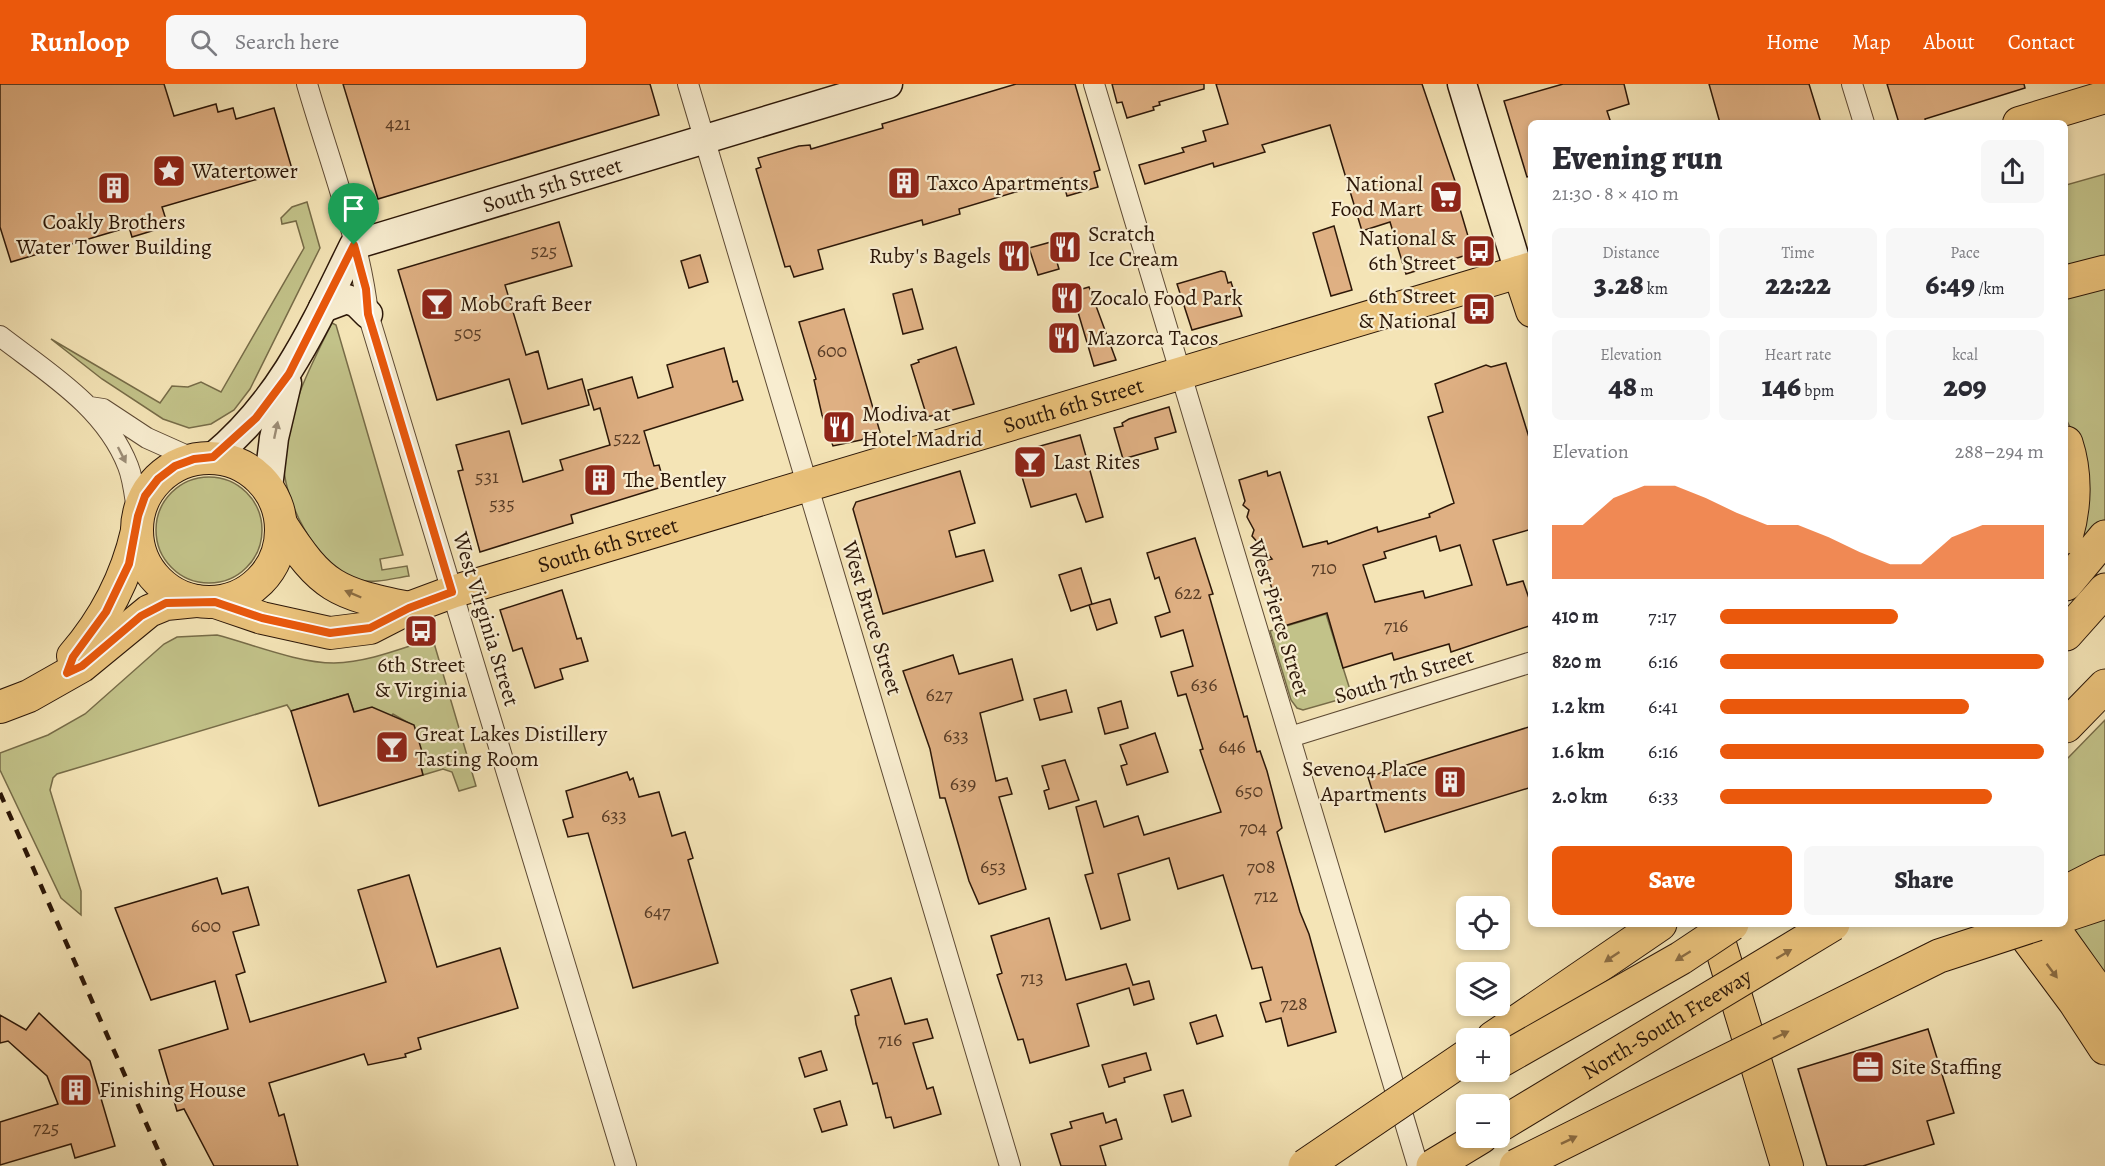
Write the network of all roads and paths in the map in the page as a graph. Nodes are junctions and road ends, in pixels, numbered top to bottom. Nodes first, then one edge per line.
1 (307, 84) edge
2 (688, 84) edge
3 (888, 84) edge
4 (1094, 84) edge
5 (1462, 84) edge
6 (1852, 84) edge
7 (2105, 97) edge
8 (1863, 120) edge
9 (2029, 120) edge
10 (705, 139) junction
11 (354, 245) junction
12 (1525, 270) edge
13 (2105, 272) edge
14 (2068, 281) edge
15 (1528, 288) edge
16 (323, 308) junction
17 (368, 314) junction
18 (0, 336) edge
19 (1180, 373) junction
20 (289, 374) junction
21 (90, 406) junction
22 (2068, 453) edge
23 (204, 458) junction
24 (808, 486) junction
25 (268, 488) junction
26 (137, 523) junction
27 (281, 524) junction
28 (2068, 530) edge
29 (2105, 537) edge
30 (2068, 582) edge
31 (2105, 590) edge
32 (452, 592) junction
33 (206, 601) junction
34 (409, 608) junction
35 (2068, 632) edge
36 (1528, 663) edge
37 (67, 673) junction
38 (2105, 686) edge
39 (9, 704) edge
40 (2068, 724) edge
41 (1290, 736) junction
42 (2092, 886) edge
43 (2068, 913) edge
44 (1656, 927) edge
45 (1715, 927) edge
46 (1728, 927) edge
47 (1828, 927) edge
48 (1996, 927) edge
49 (2019, 927) edge
50 (2028, 927) edge
51 (2052, 927) edge
52 (1940, 956) junction
53 (2105, 1001) edge
54 (1508, 1028) edge
55 (2105, 1048) edge
56 (1510, 1055) edge
57 (1456, 1063) edge
58 (1463, 1082) edge
59 (1510, 1119) edge
60 (1462, 1148) edge
61 (626, 1166) edge
62 (1010, 1166) edge
63 (1305, 1166) edge
64 (1314, 1166) edge
65 (1418, 1166) edge
66 (1432, 1166) edge
67 (1516, 1166) edge
68 (1787, 1166) edge

1 - 11 street, West Virginia Street
2 - 10 street, West Bruce Street
3 - 10 street, South 5th Street
4 - 19 street, West Pierce Street
5 - 12 street
6 - 8 street
7 - 9 main road
10 - 11 street, South 5th Street
10 - 24 street, West Bruce Street
11 - 16 street
11 - 17 street, West Virginia Street
12 - 15 main road
12 - 19 main road, South 6th Street
13 - 14 highway
16 - 17 street
16 - 20 street
17 - 32 street, West Virginia Street
18 - 21 street
19 - 24 main road, South 6th Street
19 - 41 street, West Pierce Street
20 - 23 street
25 -> 20 street
21 - 23 street
21 -> 26 street
22 - 28 highway
23 - 25 main road
23 - 26 main road
24 - 32 main road, South 6th Street
24 - 62 street, West Bruce Street
25 - 27 main road
26 - 33 main road
26 - 37 main road
27 - 33 main road
34 -> 27 main road
29 - 30 highway
31 - 35 highway
32 - 34 main road, South 6th Street
32 - 61 street, West Virginia Street
33 - 34 main road, South 6th Street
33 - 37 main road, South 6th Street
36 - 41 street, South 7th Street
37 - 39 main road, South 6th Street
38 - 40 highway
41 - 65 street, West Pierce Street
42 - 43 highway
44 -> 54 highway
45 - 68 main road
46 -> 56 highway, bridge
59 -> 47 highway, North-South Freeway, bridge
48 - 52 highway, bridge
49 -> 55 highway
50 - 52 highway, bridge
51 - 53 highway
67 -> 52 highway, bridge
57 - 63 highway, bridge
58 - 64 highway
60 - 66 highway

